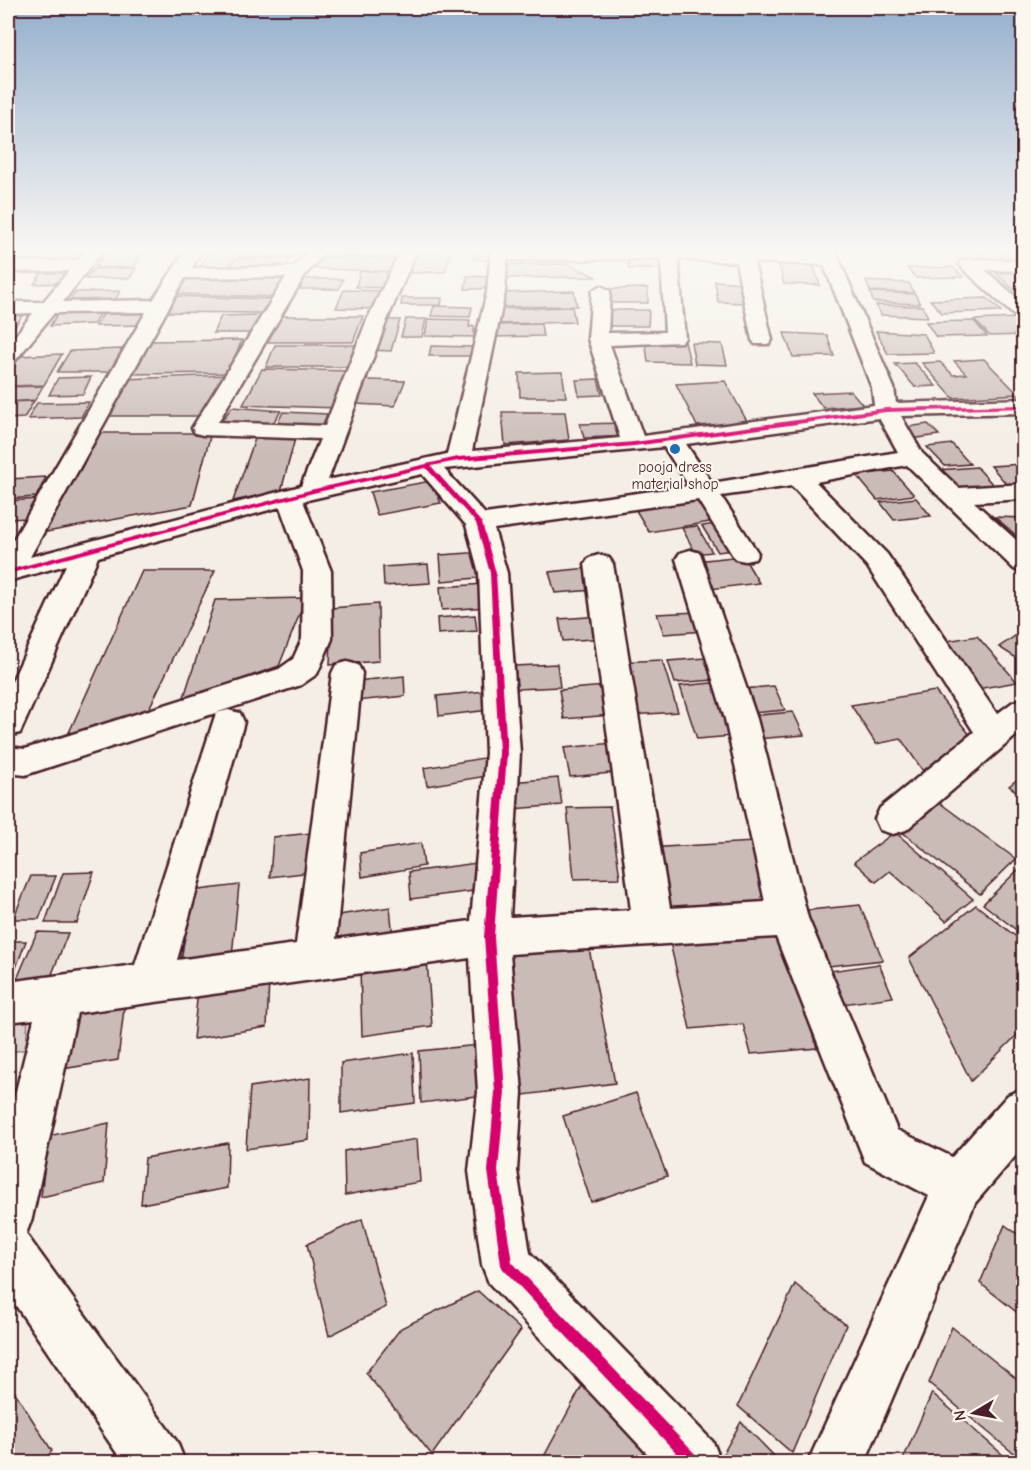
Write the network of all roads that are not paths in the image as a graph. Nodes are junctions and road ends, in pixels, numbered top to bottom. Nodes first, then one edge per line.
1 (40, 319) edge
2 (152, 319) edge
3 (270, 319) edge
4 (378, 319) edge
5 (490, 319) edge
6 (599, 319) edge
7 (674, 319) edge
8 (757, 319) edge
9 (855, 319) edge
10 (598, 339) junction
11 (762, 340) dead end
12 (8, 355) edge
13 (1023, 406) edge
14 (886, 410) junction
15 (334, 433) junction
16 (671, 439) junction
17 (634, 444) junction
18 (912, 457) junction
19 (458, 459) junction
20 (427, 465) junction
21 (798, 477) junction
22 (705, 491) junction
23 (1023, 491) edge
24 (301, 494) junction
25 (951, 496) junction
26 (479, 523) junction
27 (87, 550) junction
28 (745, 553) dead end
29 (690, 559) dead end
30 (1023, 563) edge
31 (599, 564) dead end
32 (8, 572) edge
33 (347, 673) dead end
34 (1023, 710) edge
35 (228, 722) dead end
36 (8, 724) edge
37 (994, 736) junction
38 (8, 760) edge
39 (893, 819) dead end
40 (788, 918) junction
41 (653, 925) junction
42 (489, 937) junction
43 (314, 961) junction
44 (150, 982) junction
45 (61, 993) junction
46 (8, 1002) edge
47 (1023, 1111) edge
48 (958, 1186) junction
49 (8, 1218) edge
50 (8, 1251) edge
51 (158, 1462) edge
52 (693, 1462) edge
53 (837, 1462) edge

1 - 12 street
2 - 32 street
3 - 15 street
4 - 15 street
5 - 19 street
6 - 10 street
7 - 10 street
8 - 11 street
9 - 14 street
10 - 17 street
13 - 14 street
14 - 16 street
14 - 18 street
15 - 24 street
16 - 17 street
16 - 22 street
17 - 19 street
18 - 21 street
18 - 25 street
19 - 20 street
20 - 24 street
20 - 26 street
21 - 22 street
21 - 37 street
22 - 26 street
22 - 28 street
23 - 25 street
24 - 27 street
24 - 38 street
25 - 30 street
26 - 42 street
27 - 32 street
27 - 36 street
29 - 40 street
31 - 41 street
33 - 43 street
34 - 37 street
35 - 44 street
37 - 39 street
40 - 41 street
40 - 48 street
41 - 42 street
42 - 43 street
42 - 52 street
43 - 44 street
44 - 45 street
45 - 46 street
45 - 49 street
47 - 48 street
48 - 53 street
50 - 51 street

